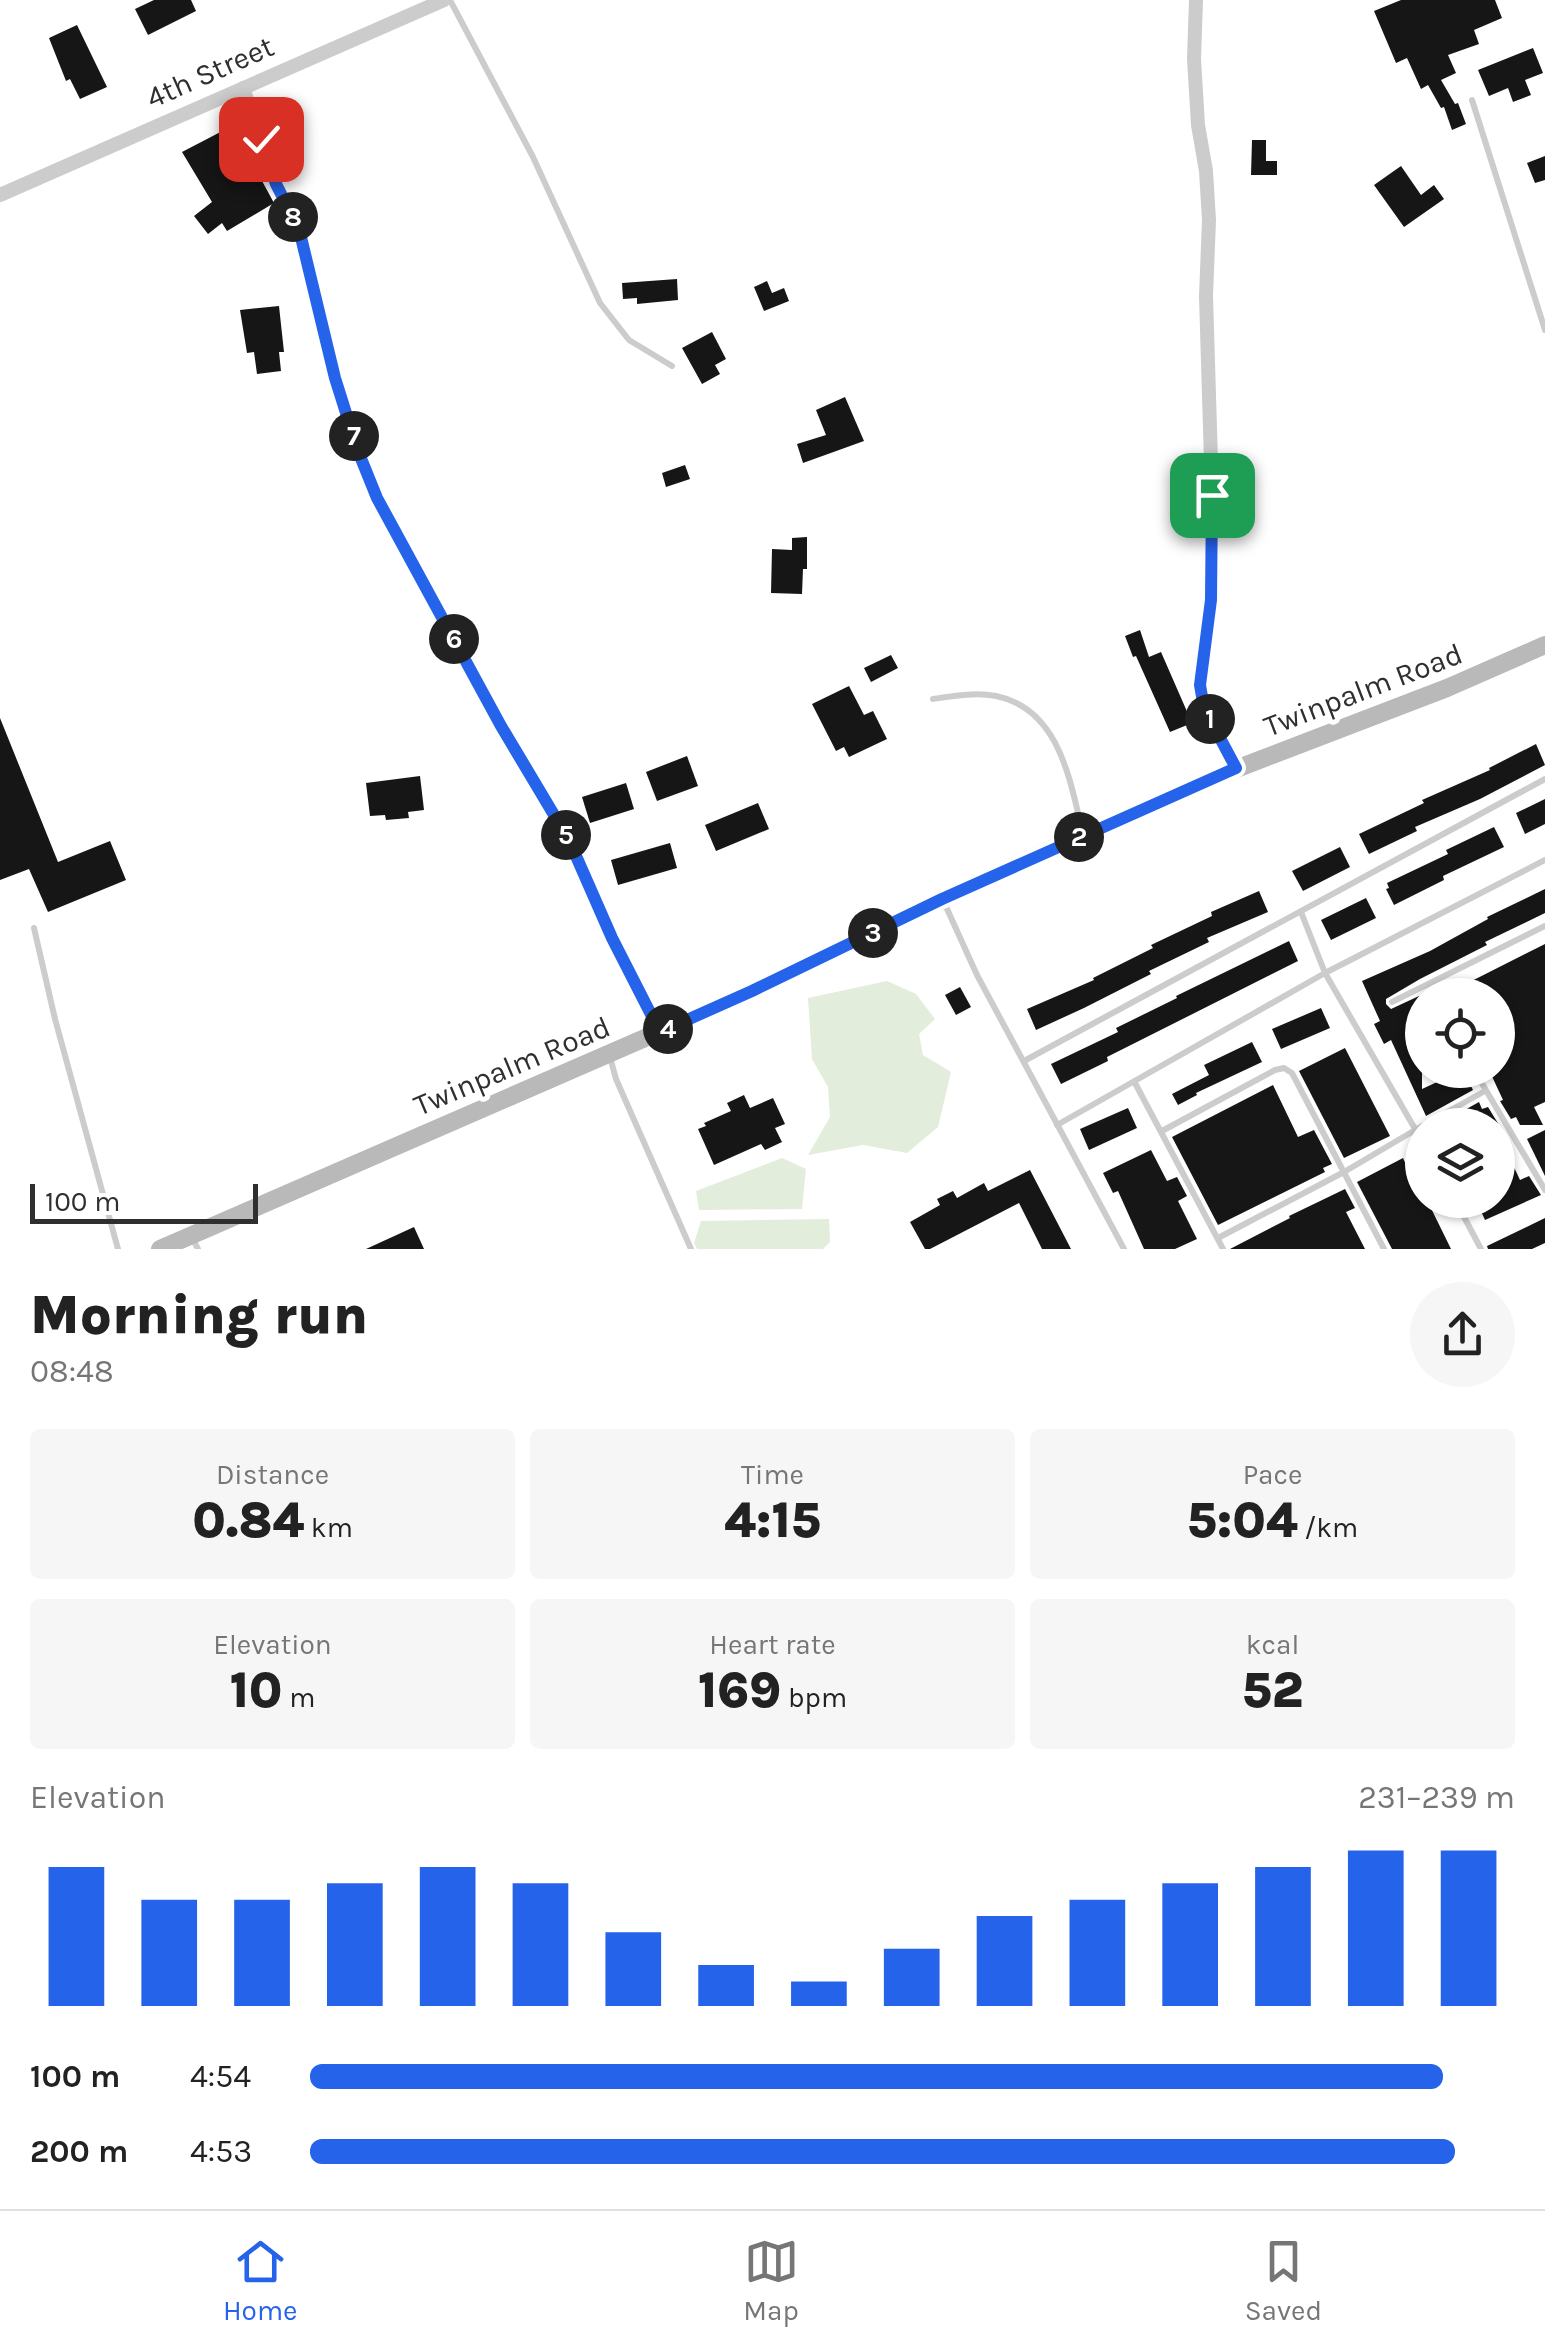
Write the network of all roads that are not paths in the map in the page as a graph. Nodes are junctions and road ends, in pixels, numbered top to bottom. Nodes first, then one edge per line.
1 (447, 0) edge
2 (1196, 0) edge
3 (243, 88) junction
4 (1472, 100) dead end
5 (0, 195) edge
6 (1541, 304) edge
7 (1545, 330) edge
8 (672, 366) dead end
9 (1545, 645) edge
10 (933, 699) dead end
11 (1236, 768) junction
12 (1545, 779) edge
13 (1083, 835) junction
14 (1545, 860) edge
15 (942, 899) junction
16 (1300, 912) junction
17 (1545, 926) edge
18 (34, 928) dead end
19 (1325, 972) junction
20 (1438, 978) edge
21 (1405, 995) edge
22 (1392, 1002) dead end
23 (660, 1032) junction
24 (608, 1053) junction
25 (1024, 1061) junction
26 (1134, 1082) junction
27 (1483, 1088) edge
28 (1485, 1091) junction
29 (1409, 1108) edge
30 (1455, 1108) edge
31 (1057, 1125) junction
32 (1162, 1131) junction
33 (1405, 1136) edge
34 (1344, 1172) junction
35 (1545, 1190) edge
36 (1464, 1218) edge
37 (1218, 1238) junction
38 (195, 1242) edge
39 (118, 1249) edge
40 (160, 1249) edge
41 (692, 1249) edge
42 (1124, 1249) edge
43 (1224, 1249) edge
44 (1384, 1249) edge
45 (1481, 1249) edge

1 - 3 street, 4th Street
1 - 8 lane
2 - 11 street
3 - 5 street, 4th Street
3 - 23 street
4 - 6 lane
6 - 7 lane
9 - 11 main road, Twinpalm Road
10 - 13 lane
11 - 13 main road, Twinpalm Road
12 - 16 lane
13 - 15 main road, Twinpalm Road
14 - 19 lane
15 - 23 main road, Twinpalm Road
15 - 25 lane
16 - 19 lane
16 - 25 lane
17 - 20 lane
18 - 39 lane
19 - 26 lane
19 - 29 lane
21 - 22 lane
23 - 24 main road, Twinpalm Road
24 - 38 main road, Twinpalm Road
24 - 41 lane
25 - 31 lane
26 - 31 lane
26 - 32 lane
27 - 28 lane
28 - 30 lane
28 - 35 lane
31 - 42 lane
32 - 34 lane
32 - 37 lane
33 - 34 lane
34 - 37 lane
34 - 44 lane
36 - 45 lane
37 - 43 lane
38 - 40 main road, Twinpalm Road

